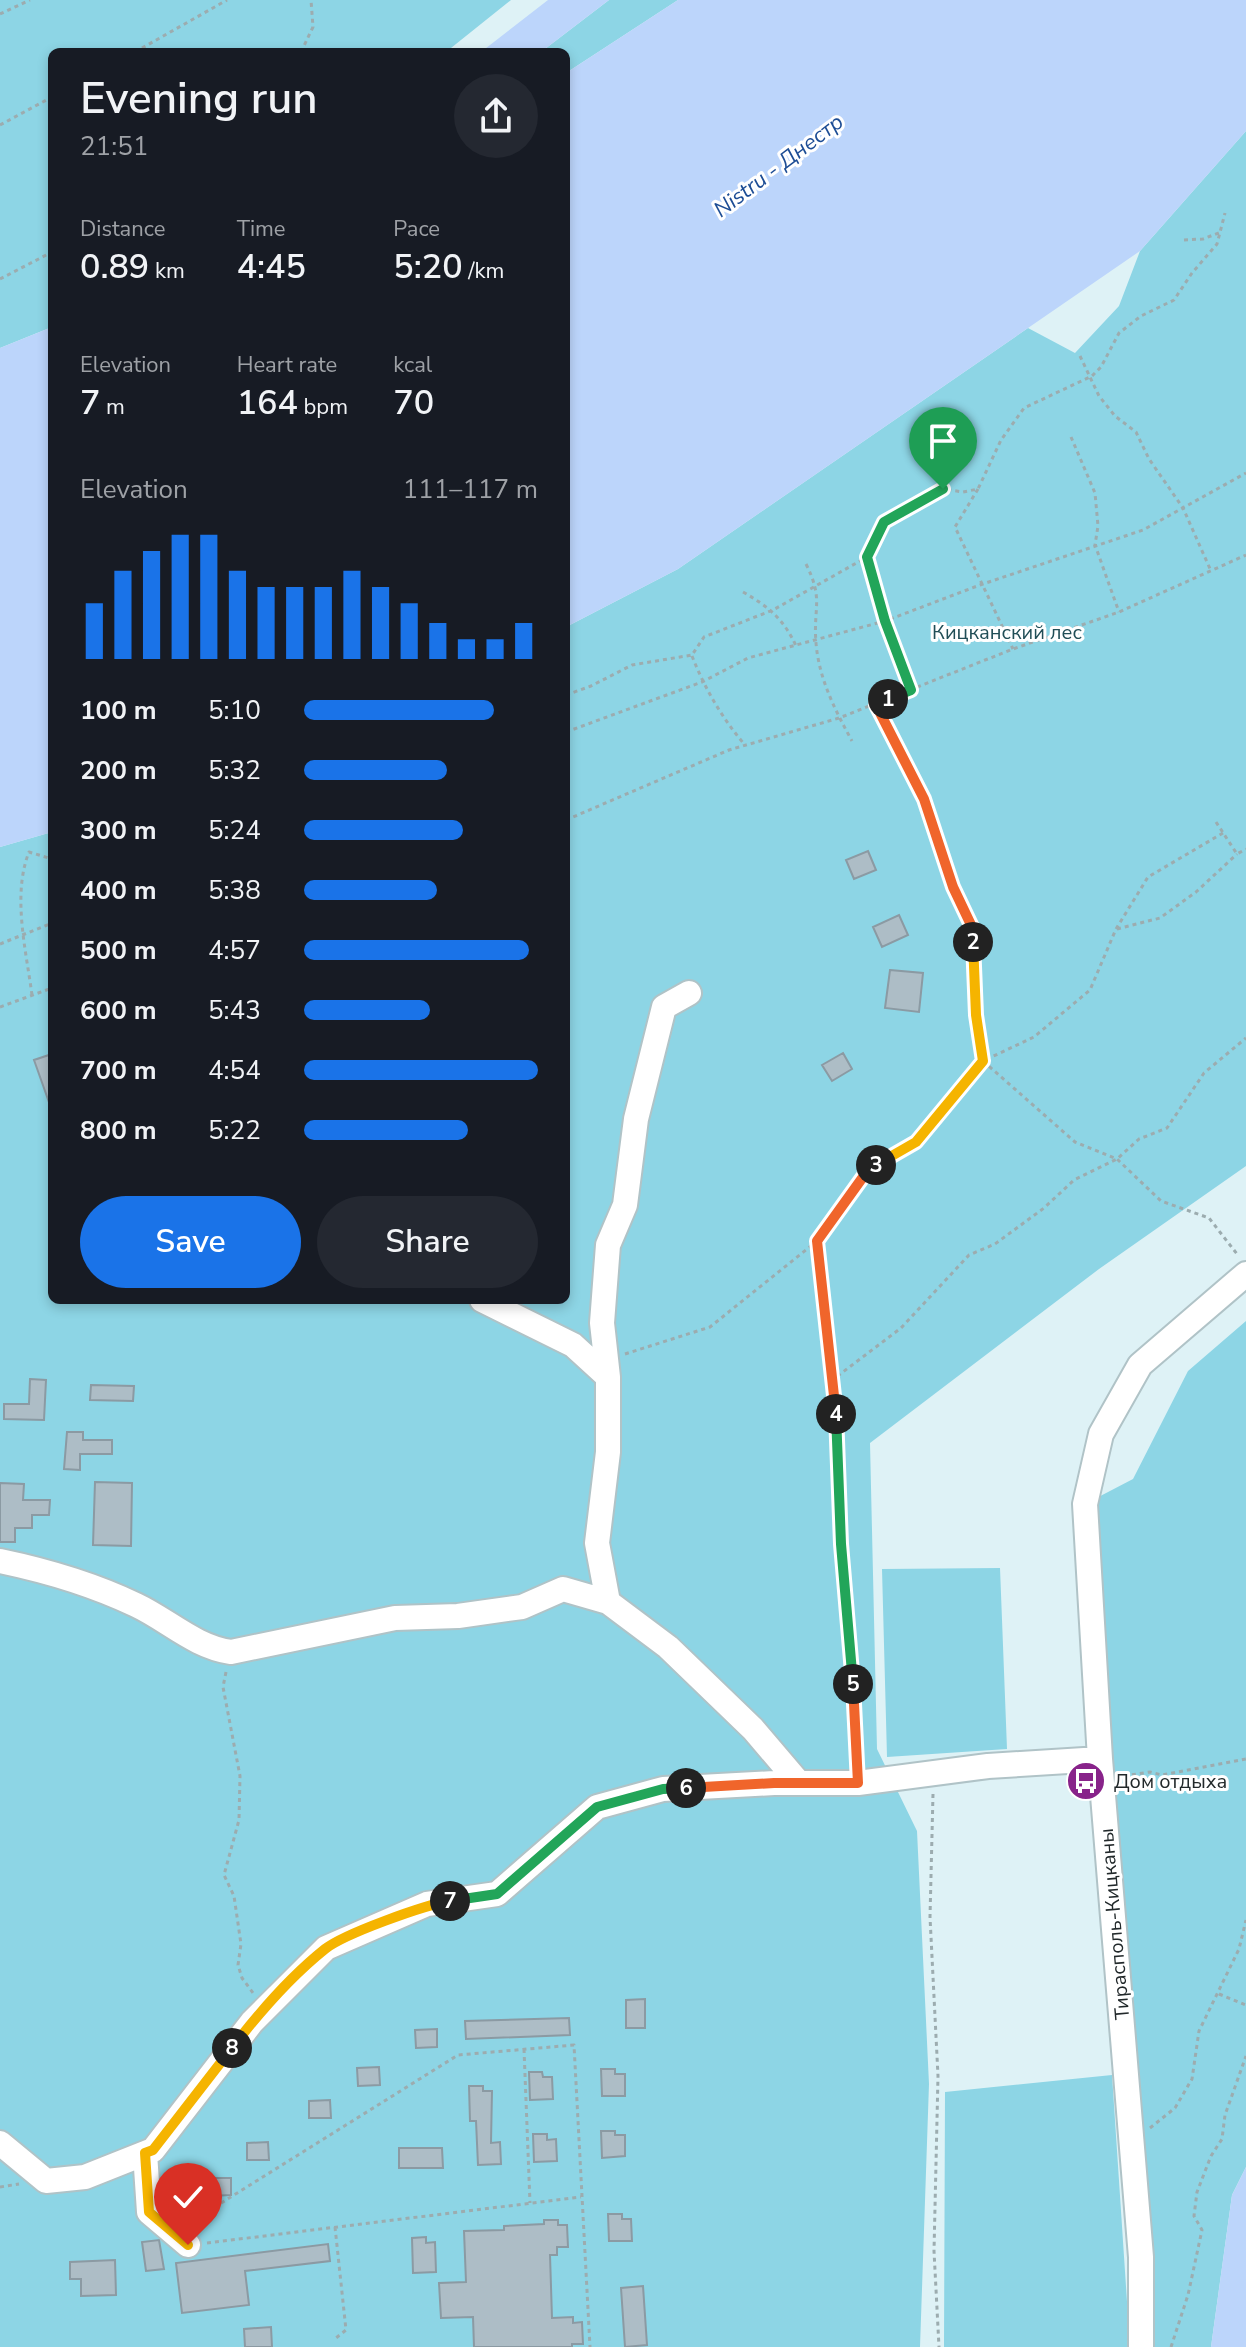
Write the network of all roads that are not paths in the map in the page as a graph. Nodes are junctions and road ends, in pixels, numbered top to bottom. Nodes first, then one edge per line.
1 (689, 993) dead end
2 (1246, 1274) edge
3 (490, 1304) edge
4 (608, 1377) junction
5 (0, 1561) edge
6 (608, 1602) junction
7 (1100, 1769) junction
8 (799, 1783) junction
9 (0, 2143) edge
10 (145, 2153) junction
11 (181, 2239) road end
12 (1141, 2347) edge

1 - 4 street
2 - 7 street, Тирасполь-Кицканы
3 - 4 street
4 - 6 street
5 - 6 street
6 - 8 street
7 - 8 street
7 - 12 street, Тирасполь-Кицканы
8 - 10 street
9 - 10 street
10 - 11 street

